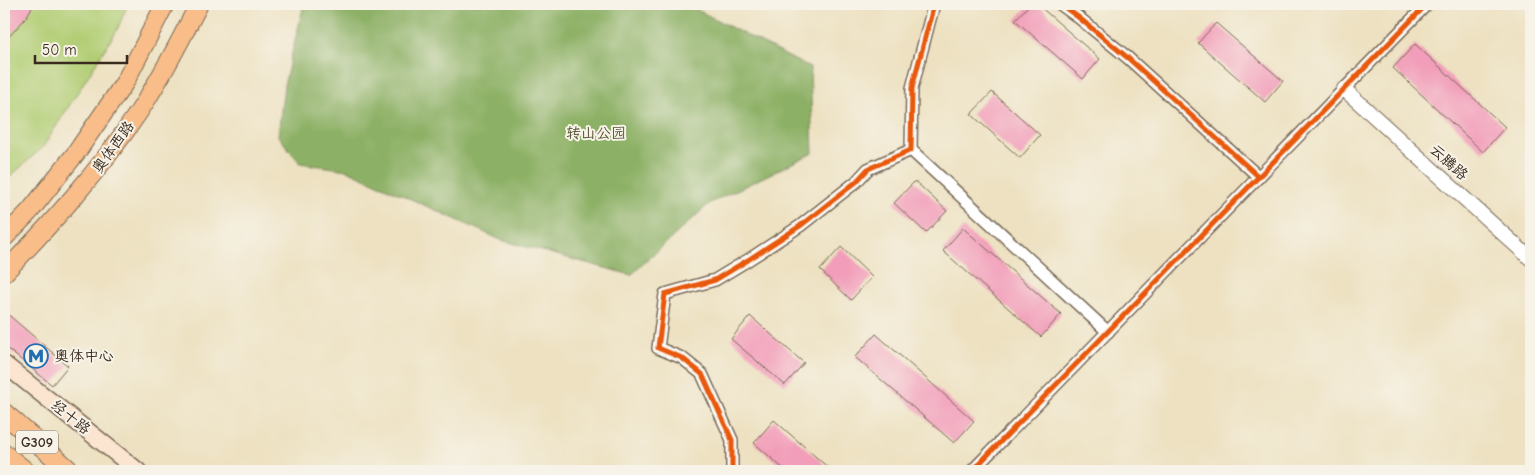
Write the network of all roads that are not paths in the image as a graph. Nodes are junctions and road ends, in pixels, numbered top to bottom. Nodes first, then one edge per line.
1 (165, 4) edge
2 (199, 4) edge
3 (934, 4) edge
4 (1060, 4) edge
5 (1427, 4) edge
6 (1344, 89) junction
7 (911, 150) junction
8 (1259, 176) junction
9 (4, 238) edge
10 (1531, 259) edge
11 (4, 273) edge
12 (1108, 332) junction
13 (4, 364) edge
14 (4, 413) edge
15 (4, 454) edge
16 (25, 471) edge
17 (70, 471) edge
18 (138, 471) edge
19 (732, 471) edge
20 (972, 471) edge

1 - 9 main road, 奥体西路
2 - 11 main road, 奥体西路
3 - 7 street
4 - 8 street
5 - 6 street
6 - 8 street
6 - 10 street, 云腾路
7 - 12 street
7 - 19 street
8 - 12 street
12 - 20 street
13 - 18 main road, 经十路
14 - 17 highway, G309
15 - 16 highway, G309

